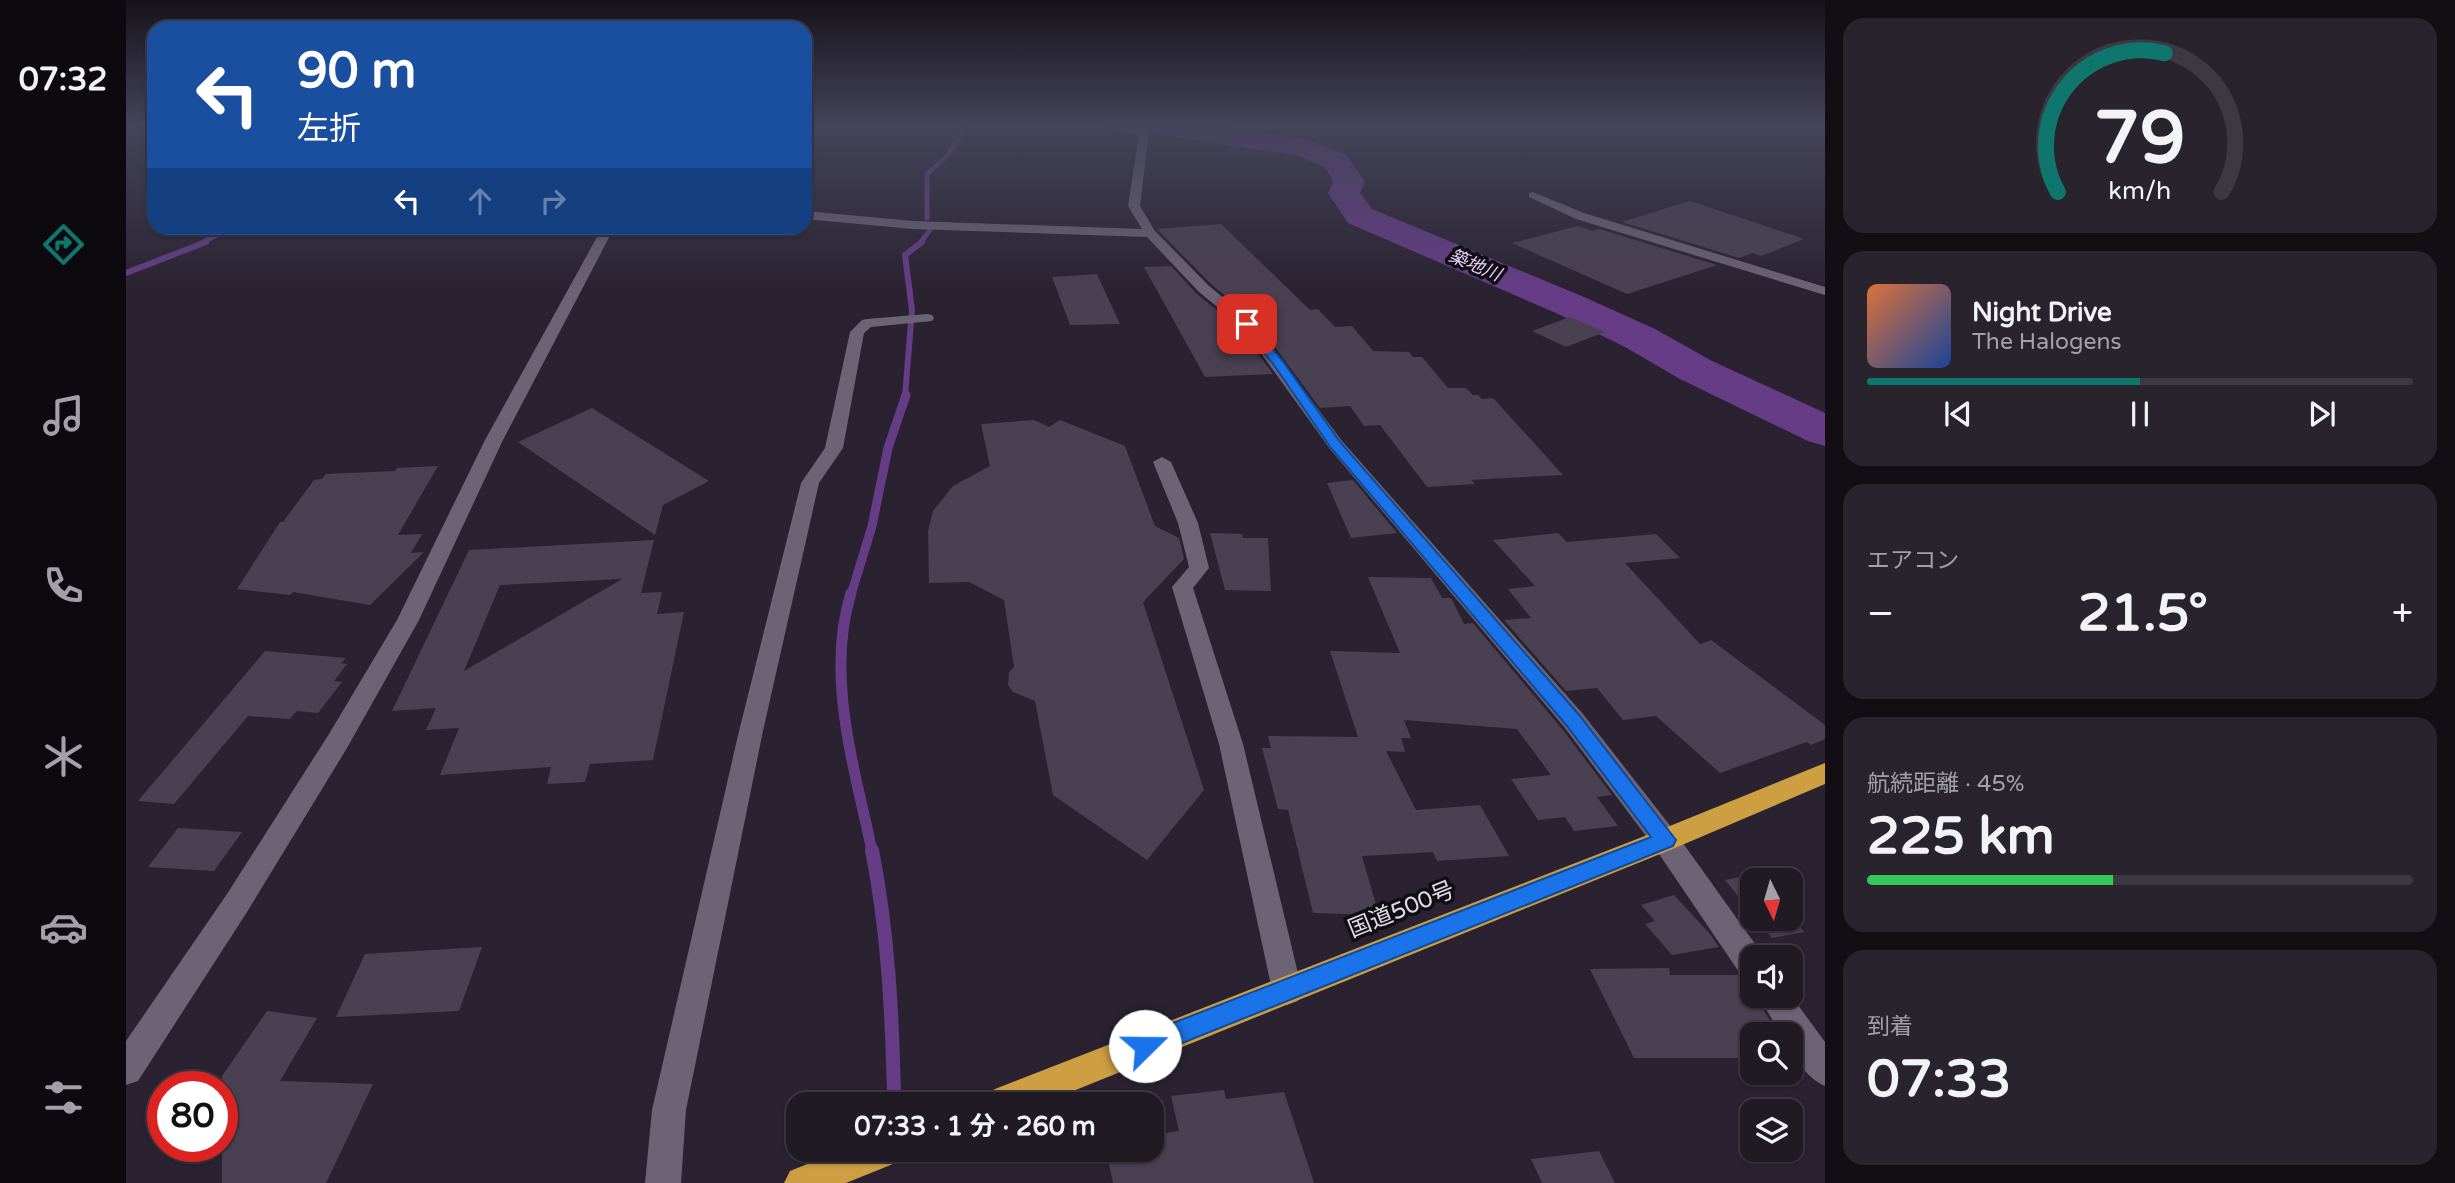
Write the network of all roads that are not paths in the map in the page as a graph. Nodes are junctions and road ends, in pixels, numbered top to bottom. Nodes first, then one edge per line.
1 (1137, 179) edge
2 (1533, 195) dead end
3 (812, 216) edge
4 (1150, 233) junction
5 (604, 235) edge
6 (1825, 291) edge
7 (927, 318) dead end
8 (1162, 462) dead end
9 (1825, 773) edge
10 (1665, 840) junction
11 (1740, 948) edge
12 (1287, 990) junction
13 (1781, 1008) edge
14 (126, 1069) edge
15 (1825, 1070) edge
16 (1030, 1092) edge
17 (855, 1162) edge
18 (663, 1183) edge
19 (802, 1183) edge

1 - 4 street
2 - 6 street
3 - 4 street
4 - 10 street
5 - 14 street
7 - 18 street
8 - 12 street
9 - 10 highway, 国道500号
10 - 11 street
10 - 12 highway, 国道500号
12 - 16 highway, 国道500号
13 - 15 street
17 - 19 highway

